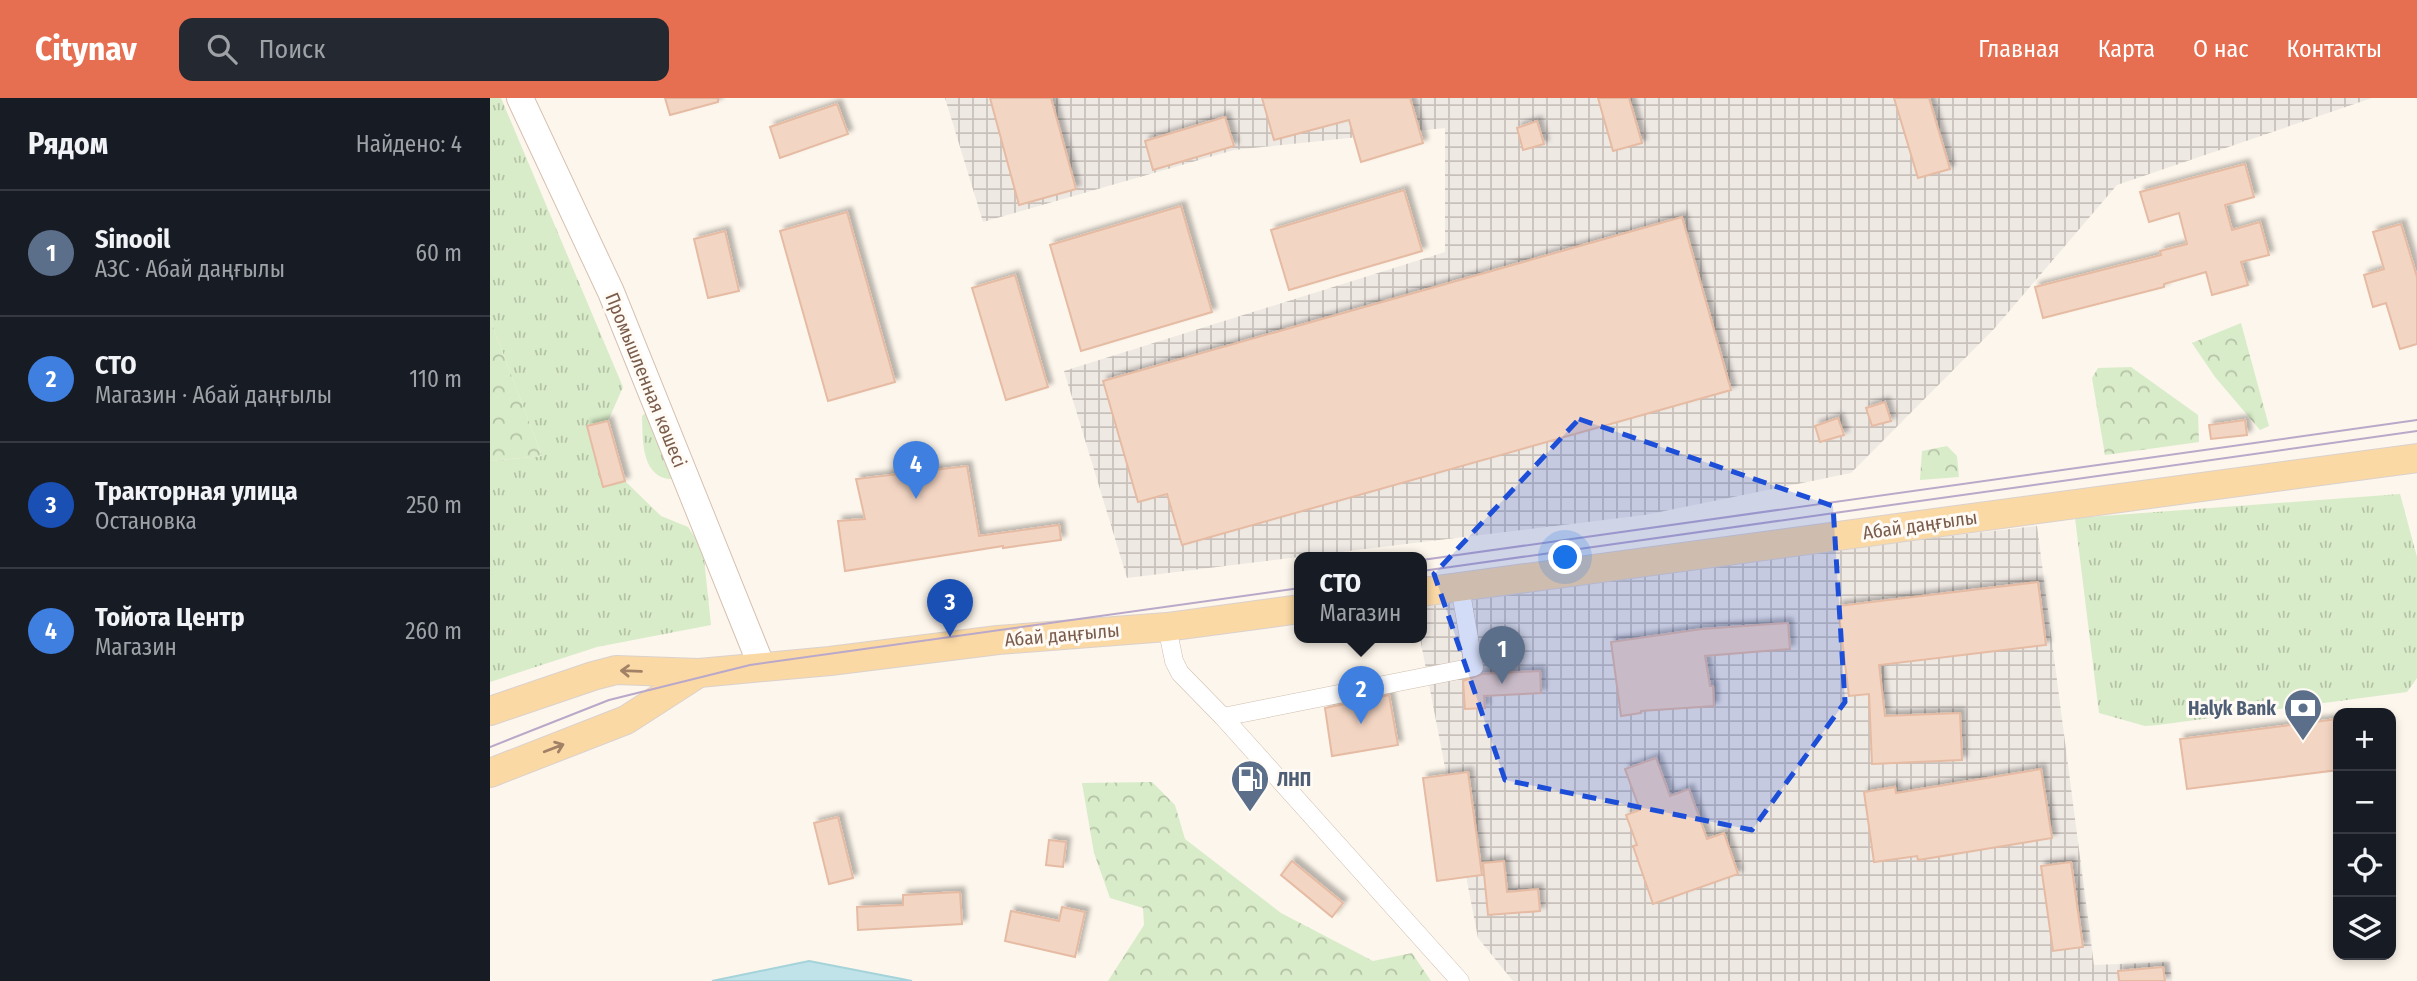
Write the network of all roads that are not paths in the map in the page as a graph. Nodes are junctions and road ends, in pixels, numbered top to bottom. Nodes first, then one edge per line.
1 (520, 98) edge
2 (2417, 458) edge
3 (1460, 587) junction
4 (1427, 591) edge
5 (1294, 610) edge
6 (1167, 627) junction
7 (762, 667) junction
8 (699, 673) junction
9 (490, 711) edge
10 (1223, 717) junction
11 (490, 773) edge
12 (1460, 981) edge

1 - 7 main road, Промышленная көшесі
2 - 3 main road, Абай даңғылы
3 - 4 main road, Абай даңғылы
3 - 10 street
5 - 6 main road, Абай даңғылы
6 - 7 main road, Абай даңғылы
6 - 10 street
7 - 8 main road, Абай даңғылы
8 -> 9 main road, Абай даңғылы
11 -> 8 main road, Абай даңғылы
10 - 12 street

